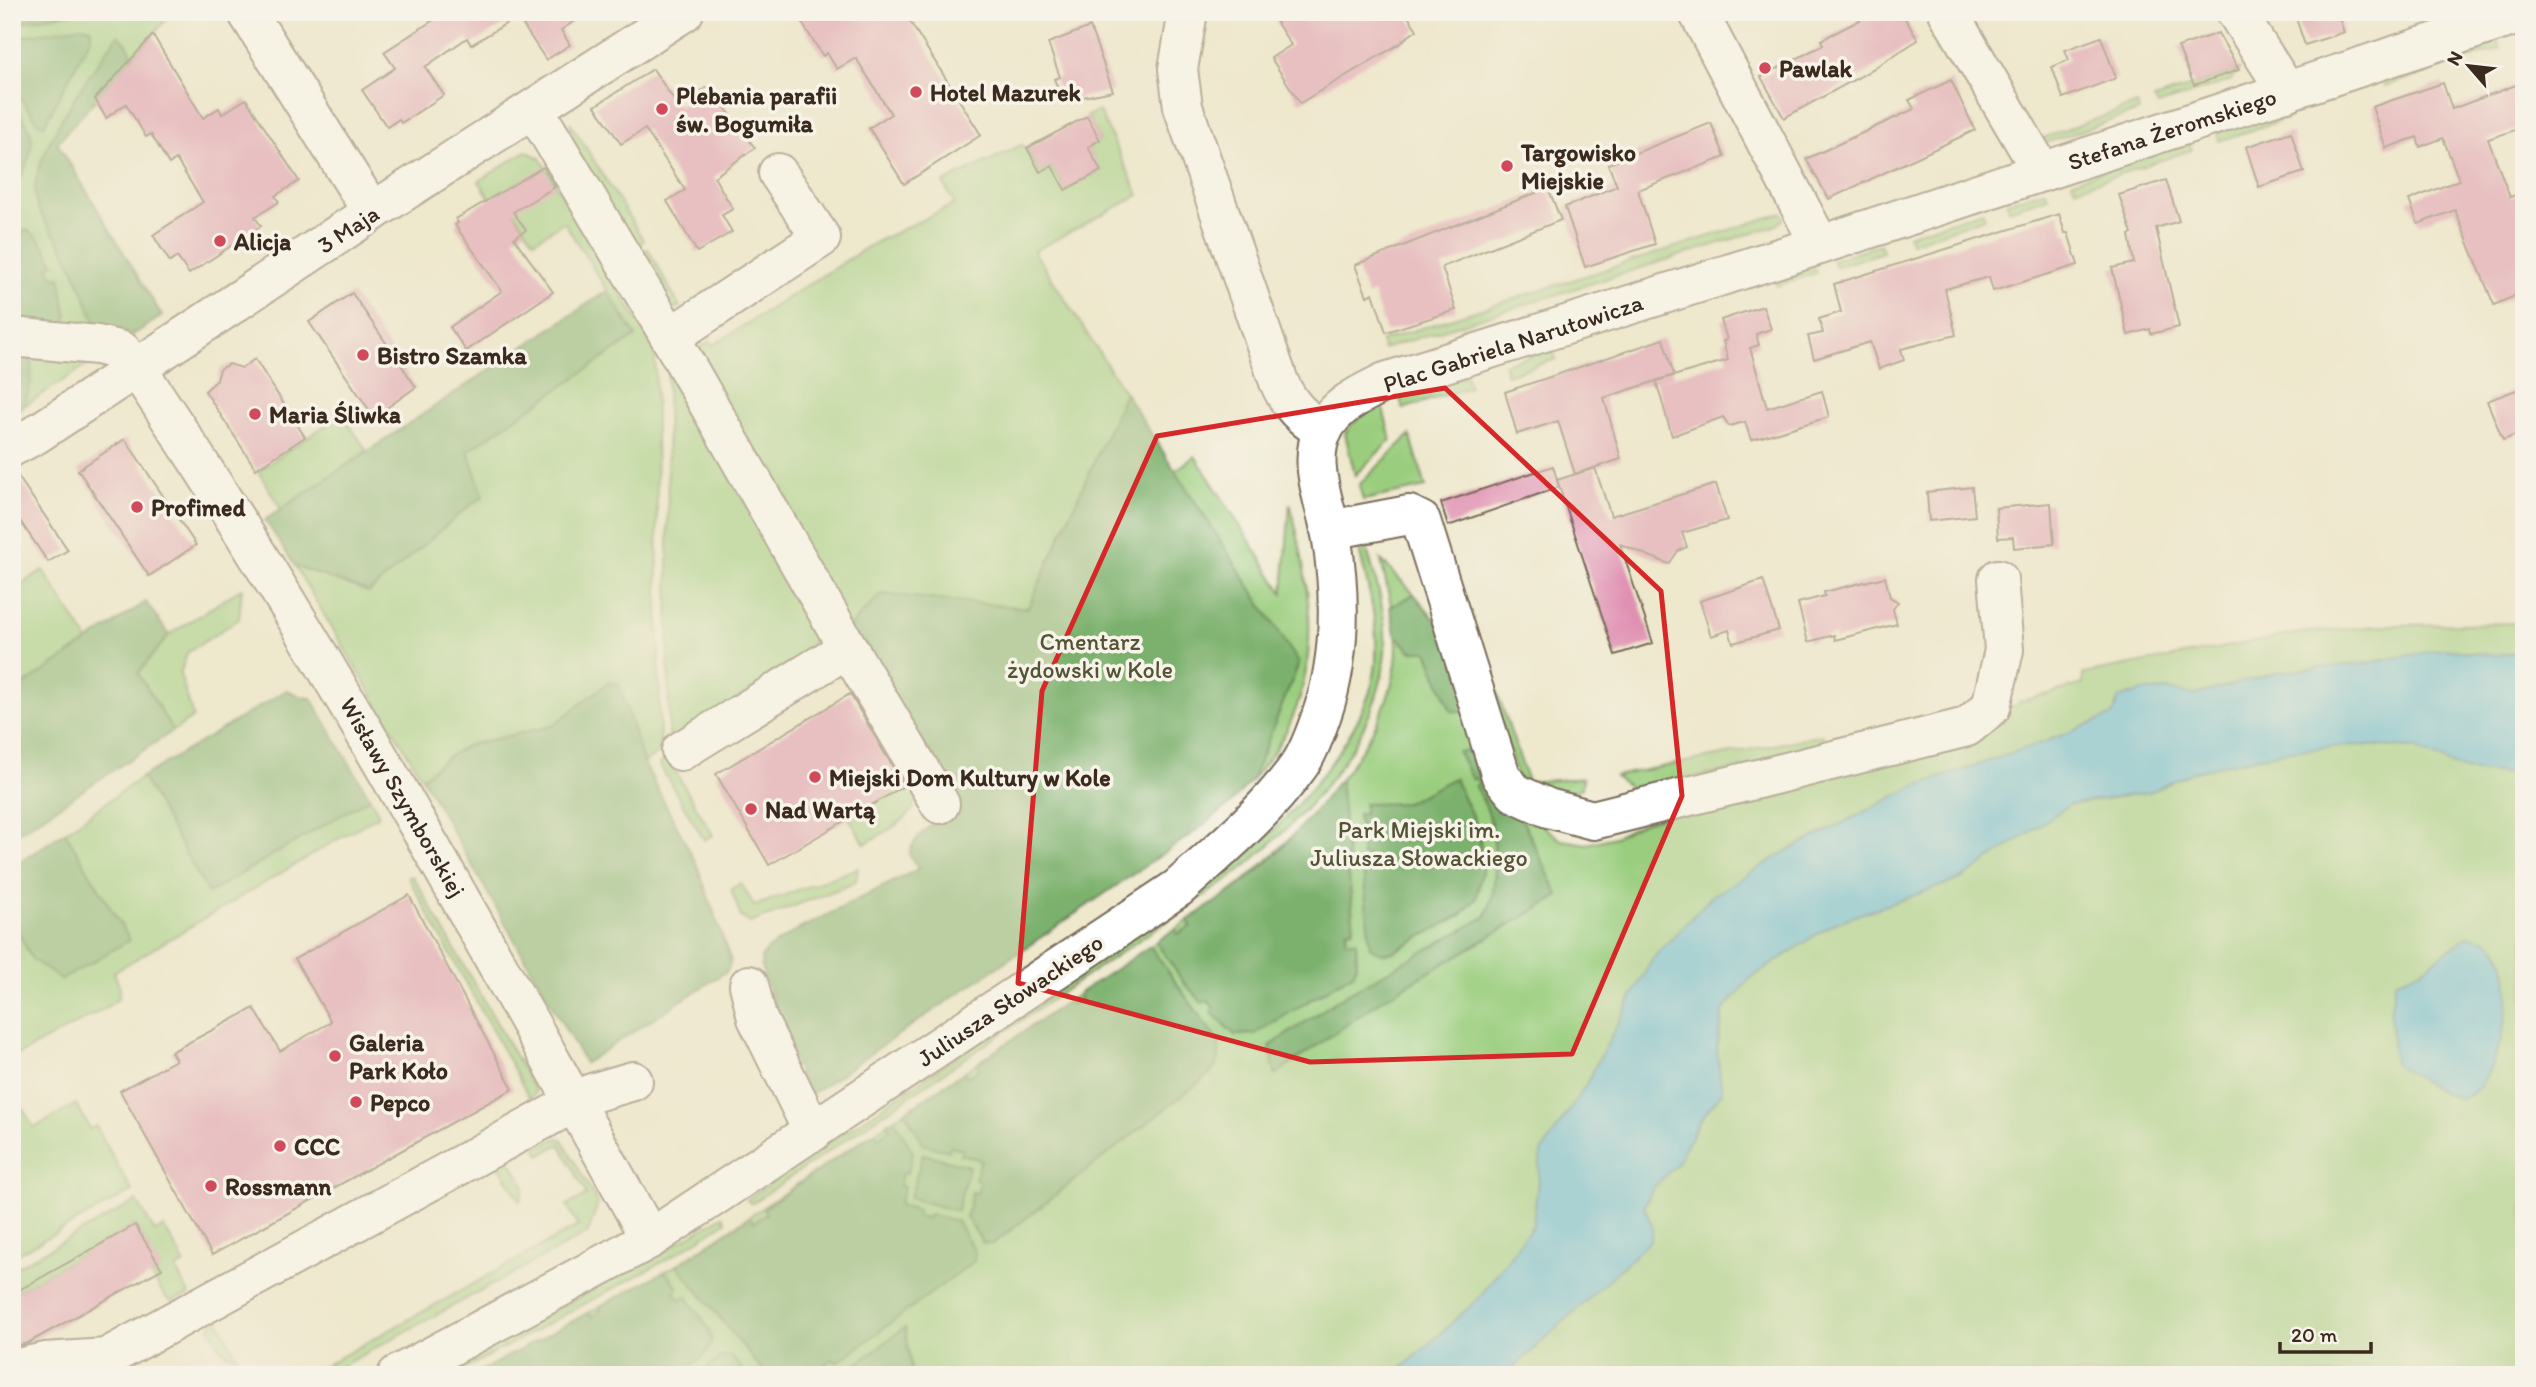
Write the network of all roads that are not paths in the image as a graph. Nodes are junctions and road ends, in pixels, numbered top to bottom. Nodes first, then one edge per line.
1 (247, 12) edge
2 (684, 12) edge
3 (1188, 12) edge
4 (1698, 12) edge
5 (1948, 12) edge
6 (2236, 12) edge
7 (2524, 13) edge
8 (2287, 92) junction
9 (534, 109) junction
10 (2042, 172) junction
11 (778, 173) dead end
12 (372, 212) junction
13 (1820, 245) junction
14 (12, 337) edge
15 (670, 337) junction
16 (136, 368) junction
17 (1323, 431) junction
18 (12, 447) edge
19 (1330, 530) junction
20 (1998, 579) dead end
21 (848, 648) junction
22 (681, 751) dead end
23 (940, 804) dead end
24 (749, 985) dead end
25 (633, 1081) dead end
26 (575, 1103) junction
27 (813, 1132) junction
28 (650, 1239) junction
29 (111, 1366) edge
30 (12, 1369) edge
31 (397, 1375) edge

1 - 12 street
2 - 9 street, 3 Maja
3 - 17 street
4 - 13 street
5 - 10 street
6 - 8 street
7 - 8 street, Stefana Żeromskiego
8 - 10 street, Stefana Żeromskiego
9 - 12 street, 3 Maja
9 - 15 street
10 - 13 street, Stefana Żeromskiego
11 - 15 street
12 - 16 street, 3 Maja
13 - 17 street, Plac Gabriela Narutowicza
14 - 16 street
15 - 21 street
16 - 18 street, 3 Maja
16 - 26 street, Wisławy Szymborskiej
17 - 19 street, Juliusza Słowackiego
19 - 20 street
19 - 27 street, Juliusza Słowackiego
21 - 22 street
21 - 23 street
24 - 27 street
25 - 26 street
26 - 28 street, Wisławy Szymborskiej
26 - 29 street
27 - 28 street, Juliusza Słowackiego
28 - 31 street, Juliusza Słowackiego
29 - 30 street

